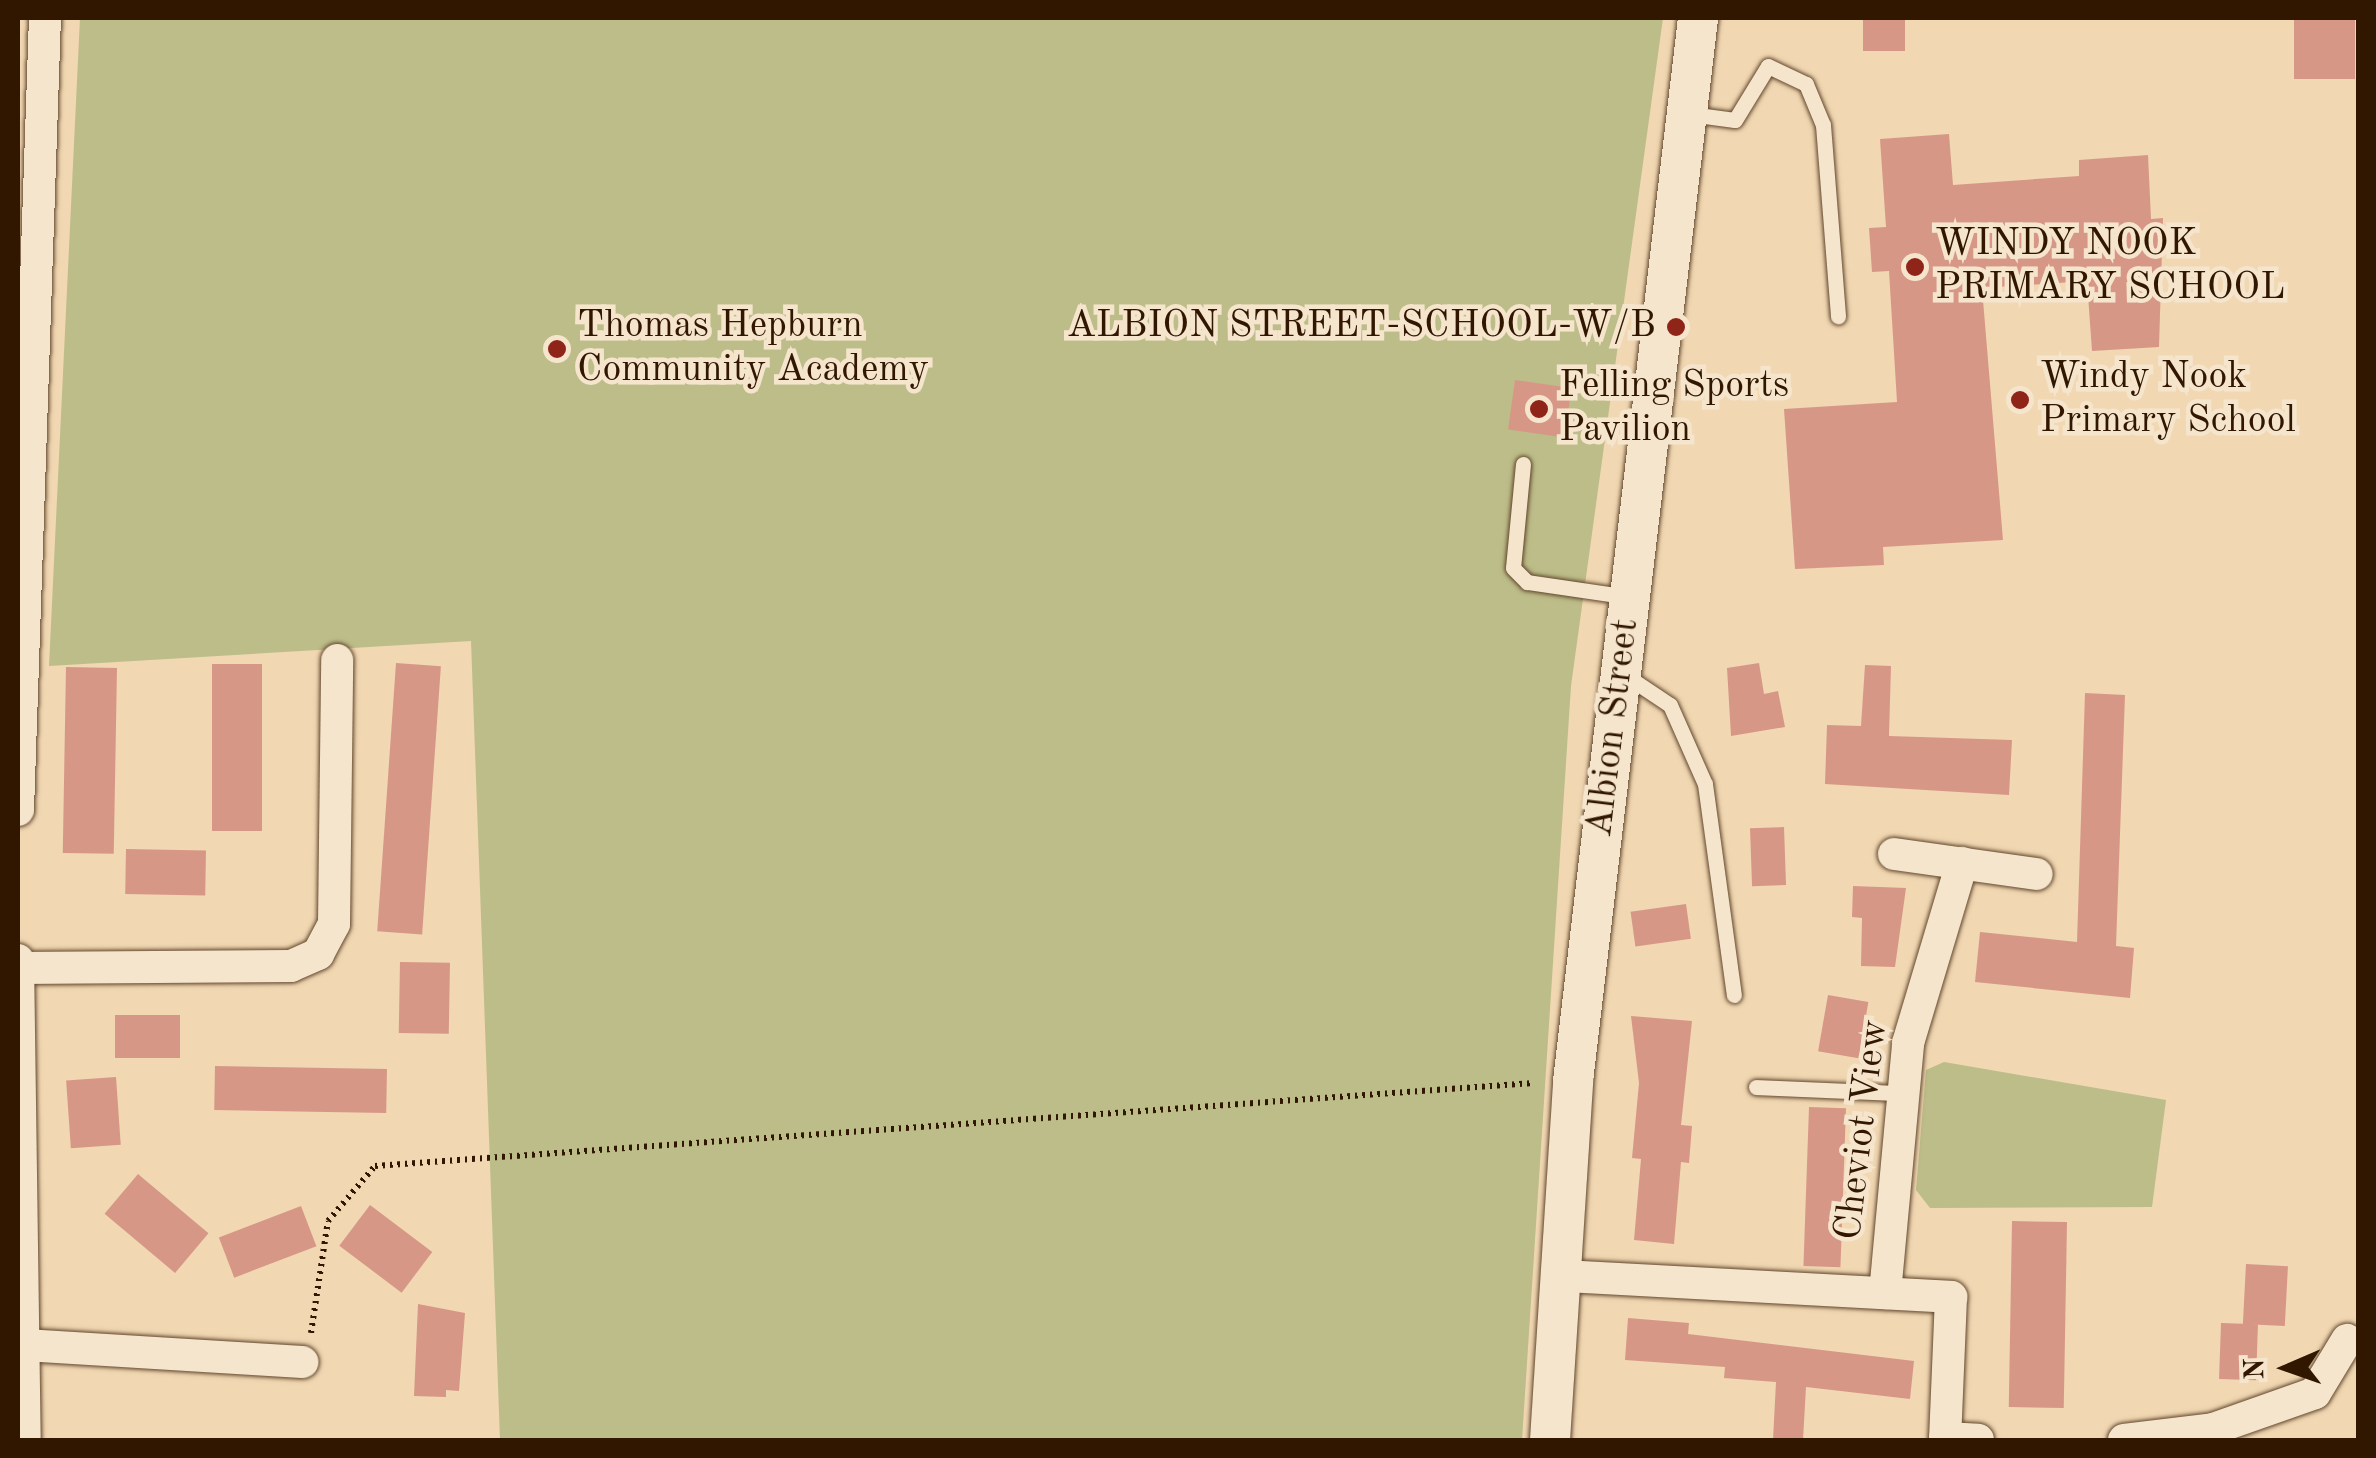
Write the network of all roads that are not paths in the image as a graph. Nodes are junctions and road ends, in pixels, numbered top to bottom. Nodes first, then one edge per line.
1 (44, 18) edge
2 (1698, 18) edge
3 (1686, 114) junction
4 (1838, 316) dead end
5 (1523, 464) dead end
6 (22, 509) edge
7 (1630, 597) junction
8 (337, 660) dead end
9 (1620, 674) junction
10 (18, 810) edge
11 (1894, 854) dead end
12 (1962, 864) junction
13 (2037, 874) dead end
14 (18, 960) edge
15 (18, 968) edge
16 (1734, 996) dead end
17 (1756, 1087) dead end
18 (1901, 1093) junction
19 (1564, 1276) junction
20 (1884, 1294) junction
21 (2347, 1340) dead end
22 (24, 1345) junction
23 (302, 1362) road end
24 (25, 1440) edge
25 (1550, 1440) edge
26 (1978, 1440) edge
27 (2124, 1440) edge

1 - 6 street
2 - 3 street, Albion Street
3 - 4 lane
3 - 7 street, Albion Street
5 - 7 lane
6 - 10 street
7 - 9 street, Albion Street
8 - 15 street
9 - 16 lane
9 - 19 street, Albion Street
11 - 12 street
12 - 13 street
12 - 18 street, Cheviot View
14 - 15 street
15 - 22 street
17 - 18 lane
18 - 20 street, Cheviot View
19 - 20 street, Cheviot View
19 - 25 street, Albion Street
20 - 26 street, Cheviot View
21 - 27 street
22 - 23 street
22 - 24 street

